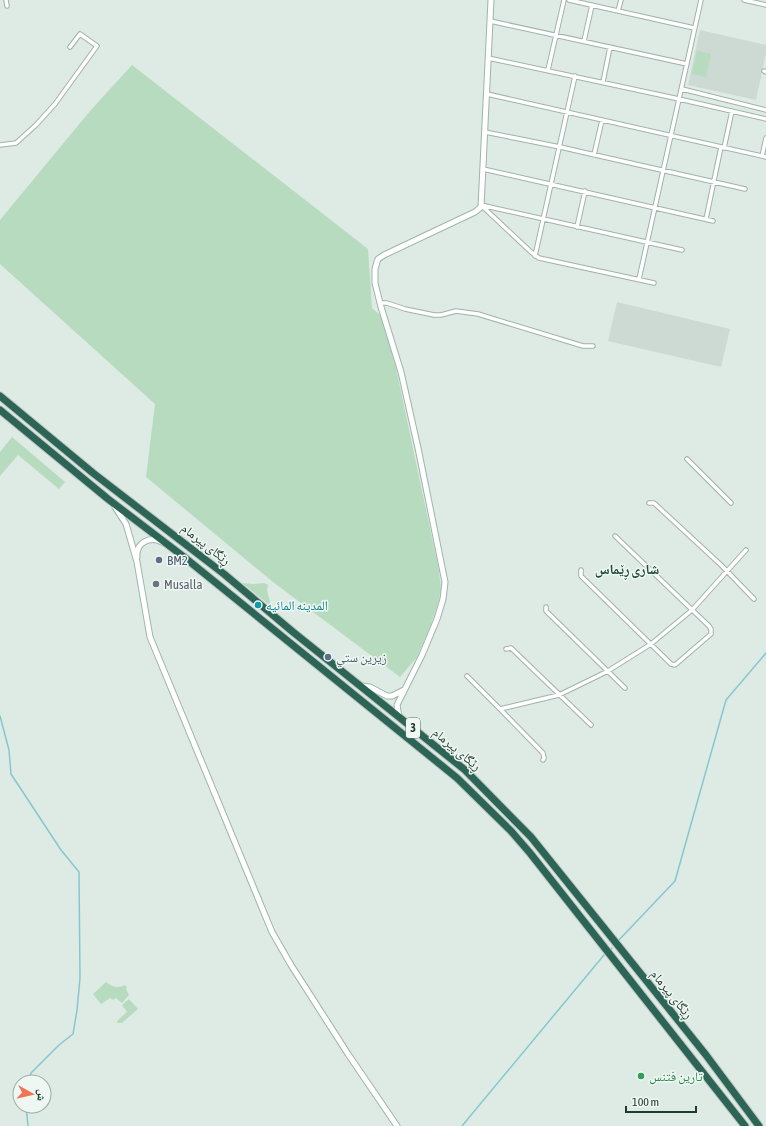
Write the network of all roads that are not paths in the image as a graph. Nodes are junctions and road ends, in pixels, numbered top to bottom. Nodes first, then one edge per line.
1 (6, 0) edge
2 (491, 0) edge
3 (564, 0) edge
4 (569, 0) edge
5 (621, 0) edge
6 (701, 0) edge
7 (744, 0) edge
8 (756, 1) edge
9 (592, 5) junction
10 (766, 5) edge
11 (8, 6) dead end
12 (618, 11) junction
13 (490, 21) junction
14 (694, 28) junction
15 (556, 35) junction
16 (584, 41) junction
17 (610, 47) junction
18 (70, 48) dead end
19 (488, 58) junction
20 (687, 64) junction
21 (548, 70) junction
22 (575, 76) junction
23 (603, 82) junction
24 (682, 89) junction
25 (487, 94) junction
26 (679, 99) junction
27 (766, 110) edge
28 (732, 111) junction
29 (568, 112) junction
30 (602, 120) junction
31 (766, 120) edge
32 (485, 132) junction
33 (672, 136) junction
34 (766, 138) edge
35 (0, 145) edge
36 (560, 147) junction
37 (723, 148) junction
38 (594, 155) junction
39 (764, 157) edge
40 (483, 169) junction
41 (663, 171) junction
42 (714, 183) junction
43 (551, 184) junction
44 (745, 189) dead end
45 (585, 191) junction
46 (481, 205) junction
47 (655, 207) junction
48 (706, 219) junction
49 (543, 220) junction
50 (714, 221) dead end
51 (577, 227) junction
52 (647, 242) junction
53 (682, 250) dead end
54 (536, 256) junction
55 (639, 279) junction
56 (654, 283) dead end
57 (380, 303) junction
58 (593, 346) dead end
59 (0, 396) edge
60 (0, 410) edge
61 (44, 433) junction
62 (37, 441) junction
63 (687, 459) dead end
64 (108, 499) junction
65 (649, 503) dead end
66 (731, 503) dead end
67 (615, 536) dead end
68 (166, 544) junction
69 (746, 550) dead end
70 (137, 562) junction
71 (581, 570) dead end
72 (727, 571) junction
73 (245, 591) junction
74 (754, 599) dead end
75 (240, 602) junction
76 (546, 607) dead end
77 (692, 610) junction
78 (651, 644) junction
79 (506, 649) dead end
80 (608, 671) junction
81 (467, 676) dead end
82 (362, 686) junction
83 (625, 688) dead end
84 (404, 690) junction
85 (559, 694) junction
86 (500, 709) junction
87 (399, 717) junction
88 (591, 725) dead end
89 (543, 760) dead end
90 (397, 1126) edge
91 (744, 1126) edge
92 (759, 1126) edge

1 - 11 street
2 - 13 street
3 - 15 street
4 - 9 street
5 - 12 street
6 - 14 street
7 - 8 street
8 - 10 street
9 - 12 street
9 - 16 street
12 - 14 street
13 - 15 street
13 - 19 street
14 - 20 street
15 - 16 street
15 - 21 street
16 - 17 street
17 - 20 street
17 - 23 street
18 - 35 street
19 - 21 street
19 - 25 street
20 - 24 street
21 - 22 street
22 - 23 street
22 - 29 street
23 - 26 street
24 - 26 street
24 - 27 street
25 - 29 street
25 - 32 street
26 - 28 street
26 - 33 street
28 - 31 street
28 - 37 street
29 - 30 street
29 - 36 street
30 - 33 street
30 - 38 street
32 - 36 street
32 - 40 street
33 - 37 street
33 - 41 street
34 - 39 street
36 - 38 street
36 - 43 street
37 - 39 street
37 - 42 street
38 - 41 street
40 - 43 street
40 - 46 street
41 - 42 street
41 - 47 street
42 - 44 street
42 - 48 street
43 - 45 street
43 - 49 street
45 - 47 street
45 - 51 street
46 - 49 street
46 - 54 street
46 - 57 street
47 - 48 street
47 - 52 street
48 - 50 street
49 - 51 street
49 - 54 street
51 - 52 street
52 - 53 street
52 - 55 street
54 - 55 street
55 - 56 street
57 - 58 street
57 - 84 street
59 - 61 highway, ڕێگای پیرمام / 3
60 - 62 highway, ڕێگای پیرمام / 3
61 - 62 highway
61 - 73 highway, ڕێگای پیرمام / 3
62 - 64 highway, ڕێگای پیرمام / 3
63 - 66 street
64 - 68 highway, ڕێگای پیرمام / 3
64 - 70 street
65 - 72 street
67 - 77 street
68 - 70 street
68 - 75 highway, ڕێگای پیرمام / 3
69 - 72 street
70 - 90 street
71 - 78 street
72 - 74 street
72 - 77 street
73 - 75 highway
73 - 82 highway, ڕێگای پیرمام / 3
75 - 91 highway, ڕێگای پیرمام / 3
76 - 80 street
77 - 78 street
77 - 78 street
78 - 80 street
79 - 85 street
80 - 83 street
80 - 85 street
81 - 86 street
82 - 84 street
82 - 87 highway, ڕێگای پیرمام / 3
84 - 87 street
85 - 86 street
85 - 88 street
86 - 89 street
87 - 92 highway, ڕێگای پیرمام / 3

